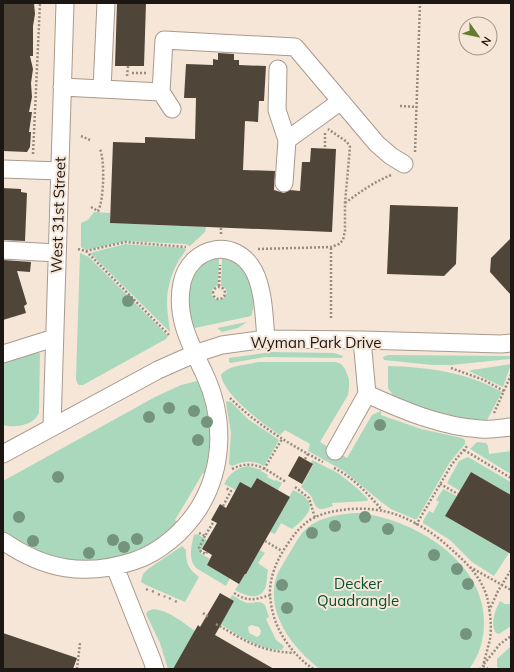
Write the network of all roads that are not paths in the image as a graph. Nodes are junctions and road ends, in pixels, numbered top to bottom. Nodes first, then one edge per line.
1 (65, 3) edge
2 (106, 3) edge
3 (278, 69) dead end
4 (62, 87) junction
5 (102, 89) junction
6 (161, 92) junction
7 (341, 101) junction
8 (172, 108) dead end
9 (287, 140) junction
10 (405, 165) road end
11 (3, 169) edge
12 (60, 171) junction
13 (284, 183) dead end
14 (3, 250) edge
15 (57, 253) junction
16 (54, 338) junction
17 (266, 339) junction
18 (362, 340) junction
19 (511, 343) edge
20 (3, 354) edge
21 (194, 354) junction
22 (367, 394) junction
23 (52, 426) junction
24 (511, 427) edge
25 (3, 437) edge
26 (24, 442) junction
27 (3, 454) edge
28 (332, 460) road end
29 (3, 541) edge
30 (115, 567) junction
31 (155, 669) edge

1 - 4 street, West 31st Street
2 - 5 street
3 - 9 street
4 - 5 street
4 - 12 street, West 31st Street
5 - 6 street
6 - 7 street
6 - 8 street
7 - 9 street
7 - 10 street
9 - 13 street
11 - 12 street
12 - 15 street, West 31st Street
14 - 15 street
15 - 16 street, West 31st Street
16 - 20 street
16 - 23 street, West 31st Street
17 - 18 street, Wyman Park Drive
17 - 21 street, Wyman Park Drive
17 - 21 street
18 - 19 street, Wyman Park Drive
18 - 22 street
21 - 23 street, Wyman Park Drive
21 - 30 street
22 - 24 street
22 - 28 street
23 - 26 street, Wyman Park Drive
25 - 26 street
26 - 27 street, Wyman Park Drive
29 - 30 street
30 - 31 street

